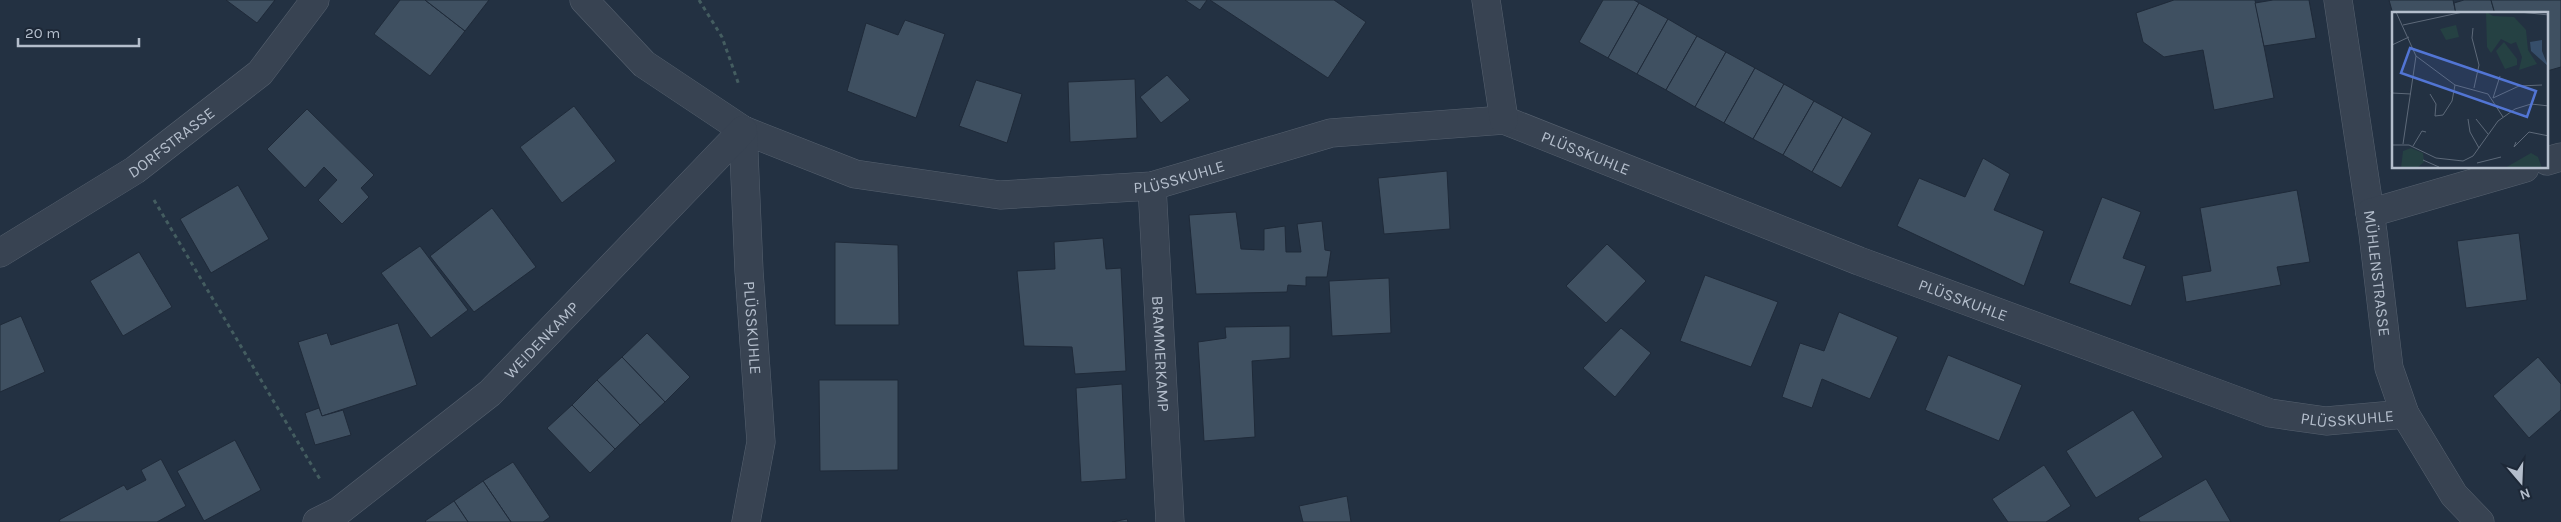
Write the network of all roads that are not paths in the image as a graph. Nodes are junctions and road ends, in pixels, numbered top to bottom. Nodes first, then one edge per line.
1 (315, 0) edge
2 (584, 0) edge
3 (1486, 0) edge
4 (2338, 0) edge
5 (1504, 120) junction
6 (743, 130) junction
7 (2561, 157) edge
8 (2548, 161) edge
9 (2522, 169) edge
10 (1152, 186) junction
11 (2370, 213) junction
12 (0, 253) edge
13 (2405, 414) junction
14 (328, 517) edge
15 (746, 522) edge
16 (1170, 522) edge
17 (2480, 522) edge

1 - 12 street, DORFSTRASSE
2 - 6 street, PLÜSSKUHLE
3 - 5 street
4 - 11 street, MÜHLENSTRASSE
5 - 10 street, PLÜSSKUHLE
5 - 13 street, PLÜSSKUHLE
6 - 10 street, PLÜSSKUHLE
6 - 14 street, WEIDENKAMP
6 - 15 street, PLÜSSKUHLE
7 - 8 street
9 - 11 street
10 - 16 street, BRAMMERKAMP
11 - 13 street, MÜHLENSTRASSE
13 - 17 street, MÜHLENSTRASSE

